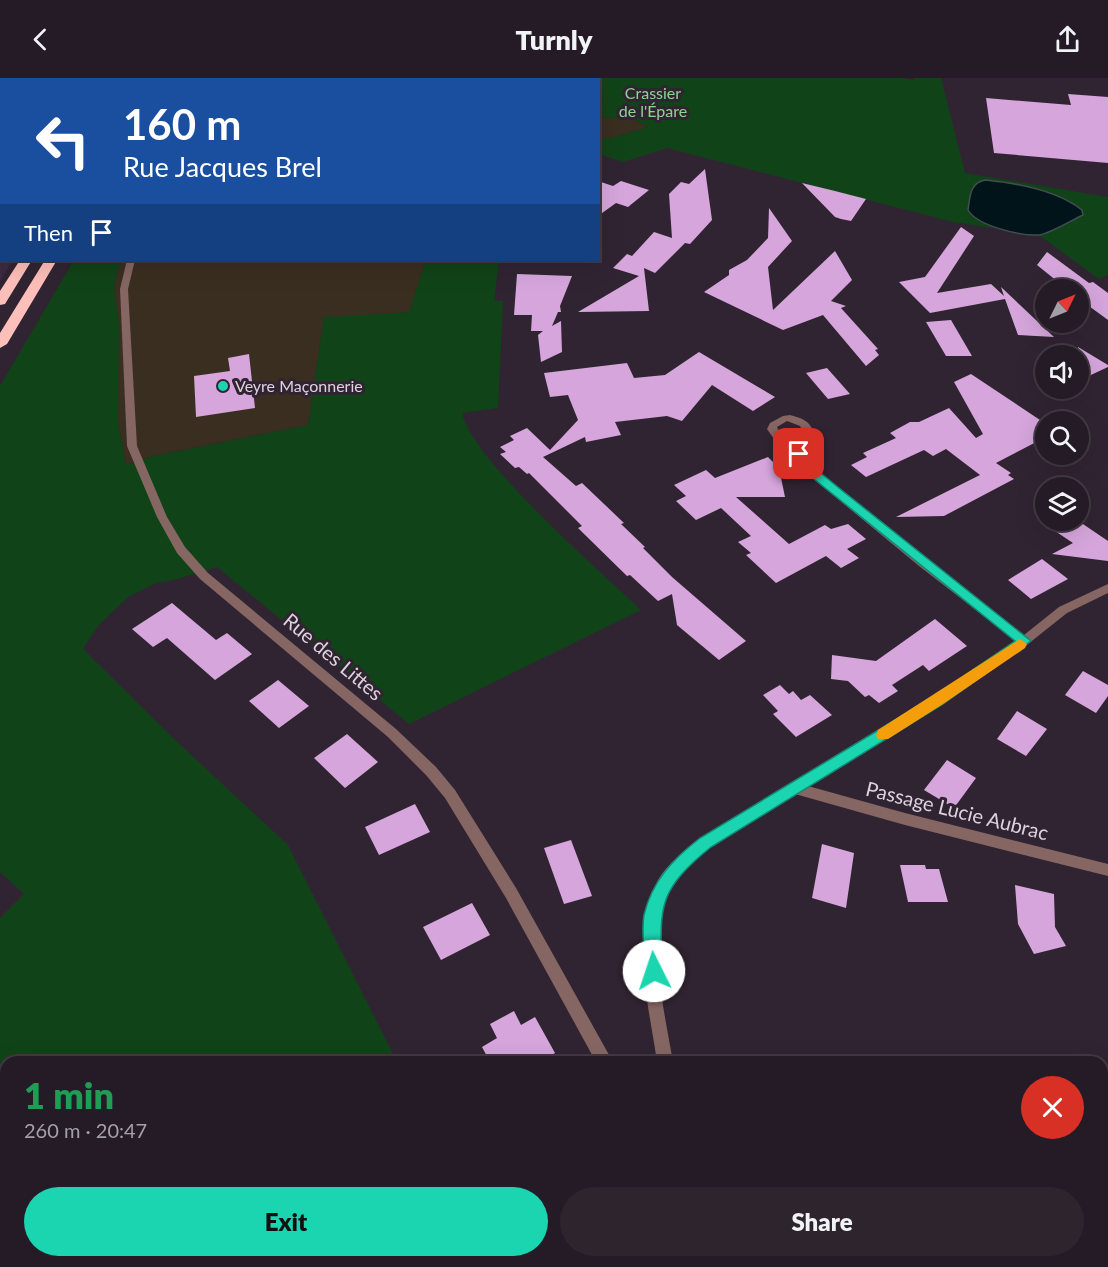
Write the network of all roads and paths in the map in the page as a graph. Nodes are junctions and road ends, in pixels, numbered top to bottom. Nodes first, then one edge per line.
1 (25, 261) edge
2 (50, 261) edge
3 (131, 261) edge
4 (0, 302) edge
5 (0, 344) edge
6 (795, 442) dead end
7 (1108, 588) edge
8 (1024, 641) junction
9 (797, 789) junction
10 (1108, 870) edge
11 (602, 1056) edge
12 (664, 1056) edge

1 - 4 highway
2 - 5 highway
3 - 11 street, Rue des Littes
6 - 8 street
7 - 8 street
8 - 9 street
9 - 10 street, Passage Lucie Aubrac
9 - 12 street

